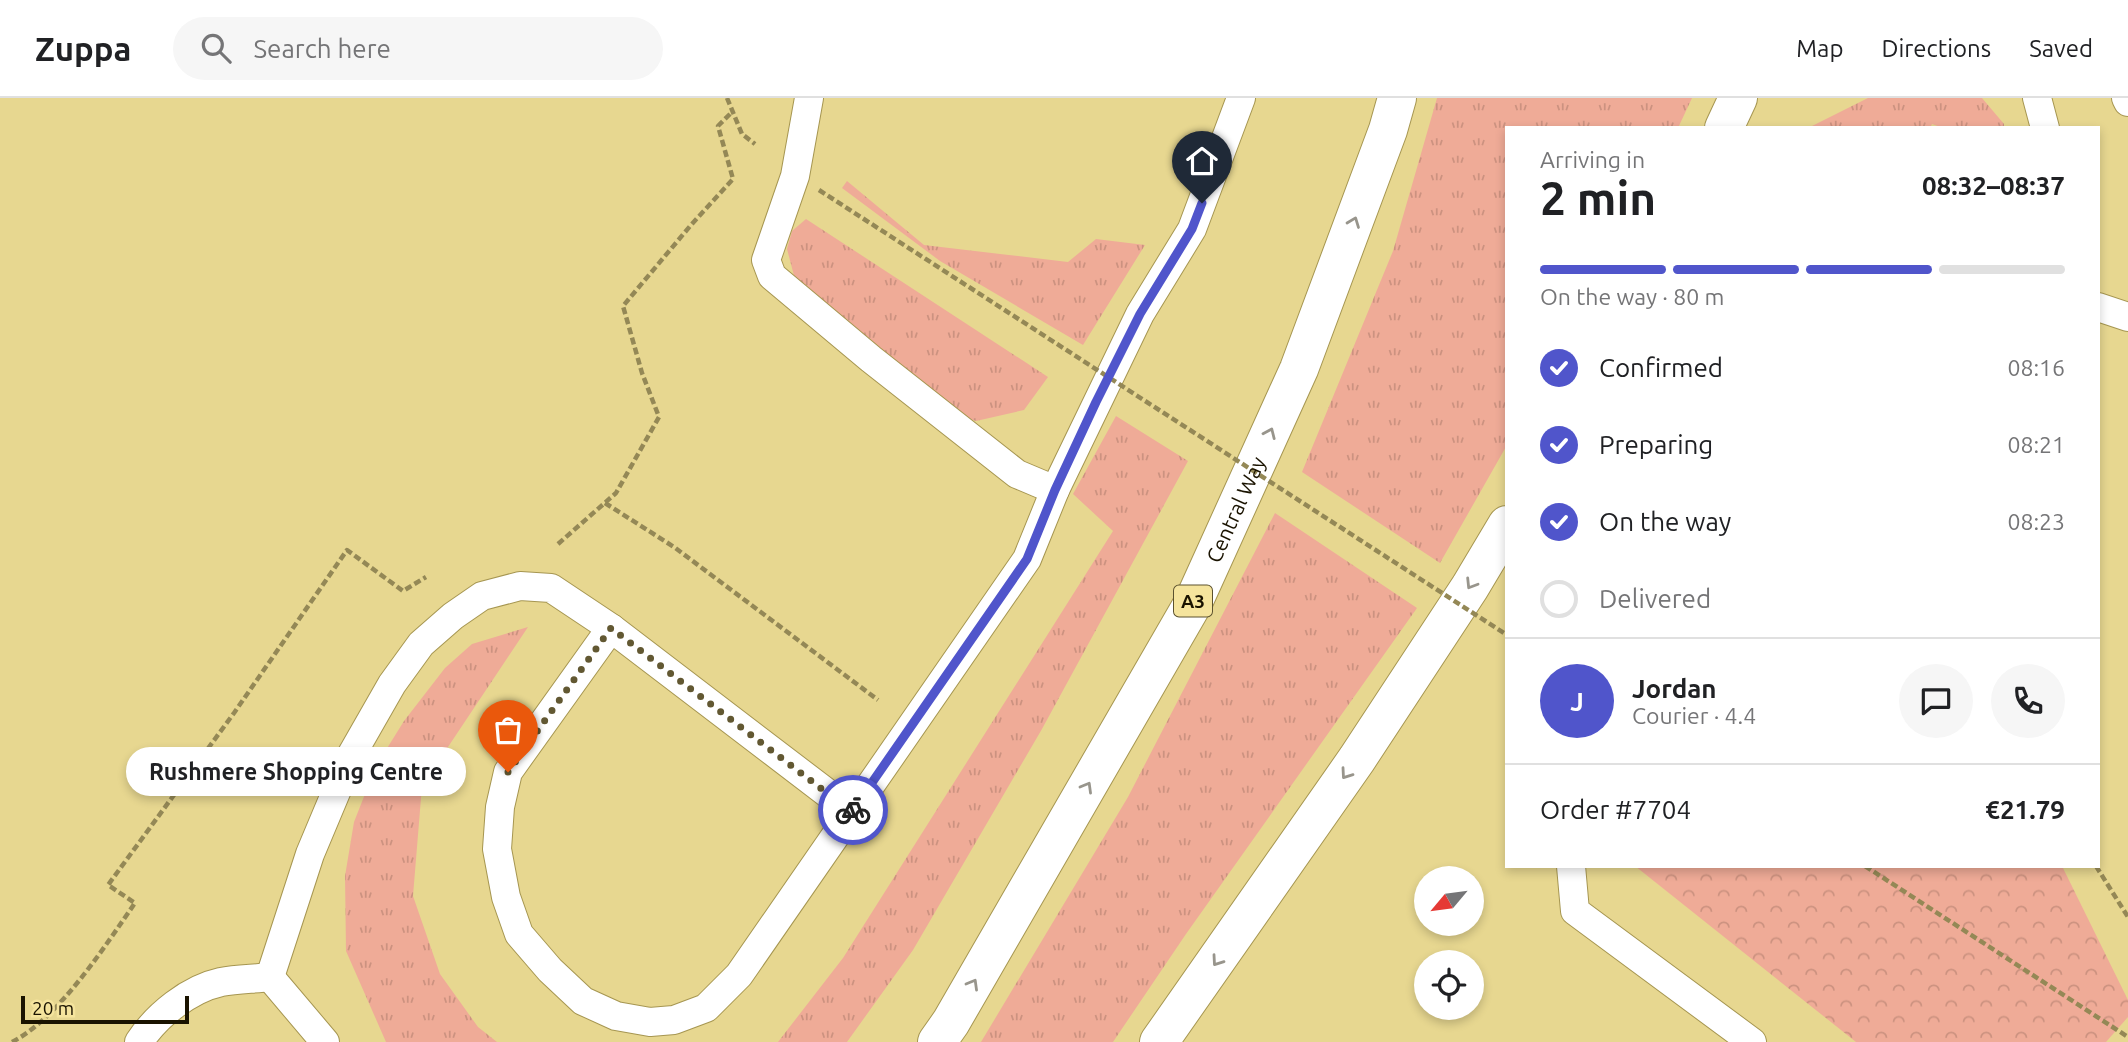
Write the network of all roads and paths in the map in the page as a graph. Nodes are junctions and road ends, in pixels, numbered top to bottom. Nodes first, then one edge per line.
1 (809, 98) edge
2 (1241, 98) edge
3 (1397, 98) edge
4 (1738, 98) edge
5 (2037, 98) edge
6 (733, 111) dead end
7 (1725, 126) edge
8 (2044, 126) edge
9 (819, 190) dead end
10 (2100, 308) edge
11 (2128, 317) edge
12 (1055, 490) junction
13 (605, 503) junction
14 (1505, 528) edge
15 (546, 548) dead end
16 (426, 577) dead end
17 (611, 628) junction
18 (1505, 634) edge
19 (912, 726) junction
20 (852, 812) junction
21 (1571, 868) edge
22 (1868, 868) edge
23 (2097, 868) edge
24 (2128, 917) edge
25 (270, 977) junction
26 (2128, 1037) edge
27 (12, 1042) edge
28 (139, 1042) edge
29 (325, 1042) edge
30 (937, 1042) edge
31 (1159, 1042) edge
32 (1752, 1042) edge

1 - 12 lane
2 - 12 lane
30 -> 3 highway, Central Way / A3
4 - 7 highway
5 - 8 lane
6 - 13 path
9 - 18 path, bridge
10 - 11 lane
12 - 19 lane
13 - 15 path
13 - 19 path
14 -> 31 highway
16 - 27 path
17 - 20 lane
17 - 20 lane
17 - 25 lane
19 - 20 lane
21 - 32 lane
22 - 26 path
23 - 24 path
25 - 28 lane
25 - 29 lane

